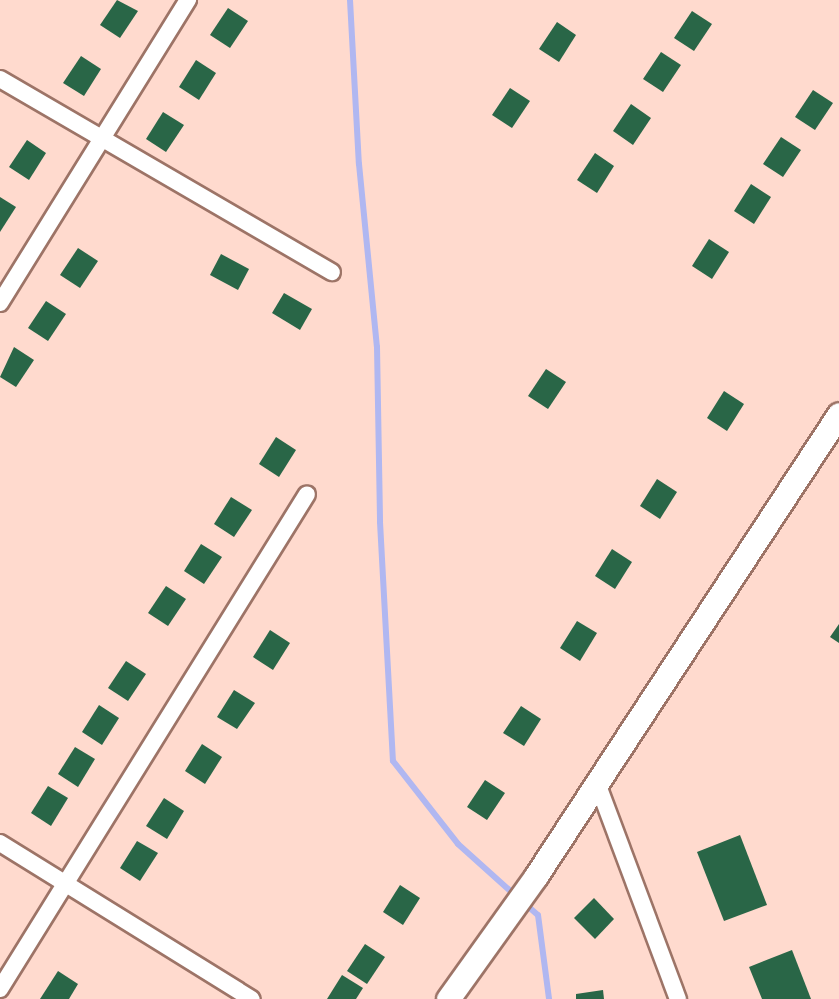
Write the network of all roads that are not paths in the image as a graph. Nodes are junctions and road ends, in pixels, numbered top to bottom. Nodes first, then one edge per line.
1 (188, 0) edge
2 (0, 79) edge
3 (103, 139) junction
4 (332, 272) dead end
5 (0, 303) edge
6 (839, 414) edge
7 (307, 494) dead end
8 (596, 780) junction
9 (0, 843) edge
10 (68, 886) junction
11 (0, 989) edge
12 (252, 999) edge
13 (448, 999) edge
14 (678, 999) edge

1 - 3 street
2 - 3 street
3 - 4 street
3 - 5 street
6 - 8 main road
7 - 10 street
8 - 13 main road
8 - 14 street
9 - 10 street
10 - 11 street
10 - 12 street

